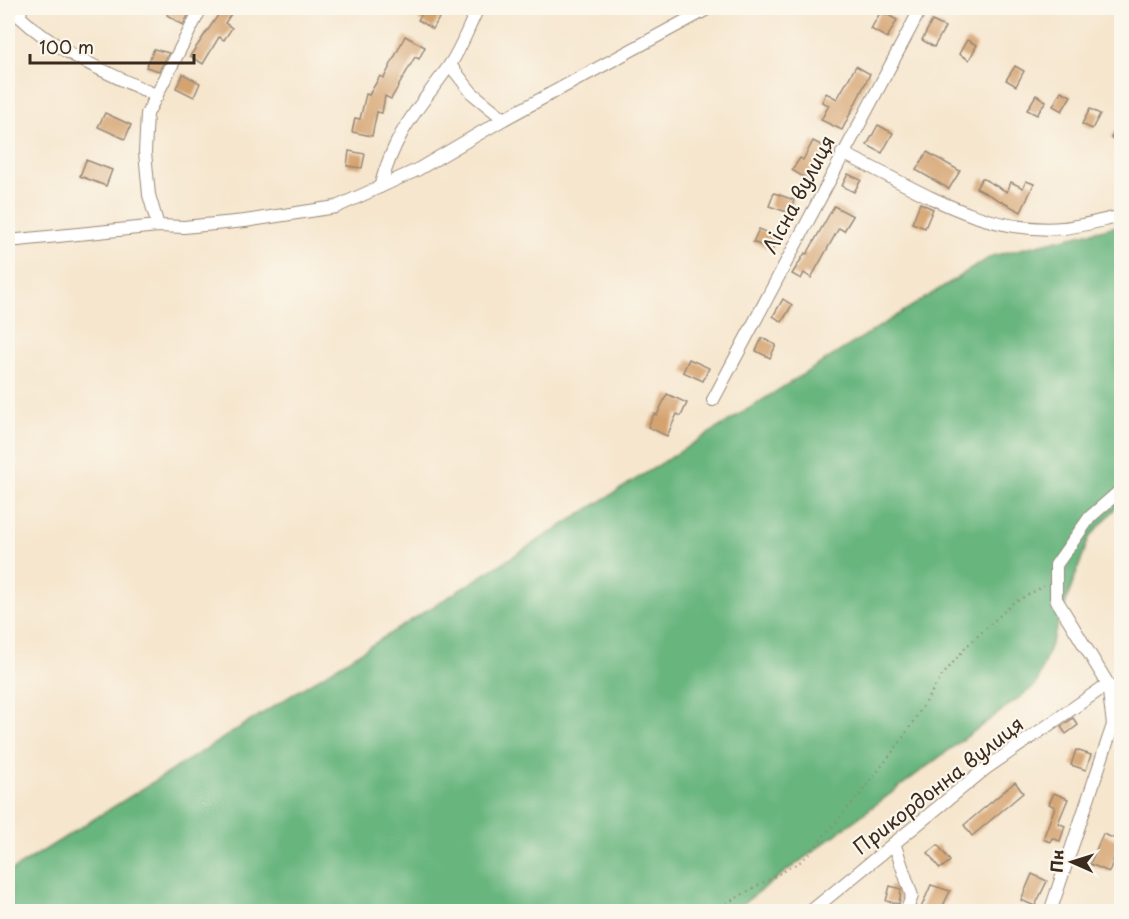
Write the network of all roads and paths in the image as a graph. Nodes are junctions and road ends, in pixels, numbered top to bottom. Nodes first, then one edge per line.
1 (21, 8) edge
2 (201, 8) edge
3 (478, 8) edge
4 (709, 8) edge
5 (921, 8) edge
6 (450, 65) junction
7 (157, 96) junction
8 (504, 119) junction
9 (842, 153) junction
10 (380, 187) junction
11 (1122, 216) edge
12 (158, 226) junction
13 (8, 241) edge
14 (713, 400) dead end
15 (1122, 489) edge
16 (1056, 579) junction
17 (1108, 684) junction
18 (894, 843) junction
19 (704, 912) edge
20 (810, 912) edge
21 (906, 912) edge
22 (1050, 912) edge

1 - 7 street
2 - 7 street
3 - 6 street
4 - 8 street
5 - 9 street, Лісна вулиця
6 - 8 street
6 - 10 street
7 - 12 street
8 - 10 street
9 - 11 street
9 - 14 street, Лісна вулиця
10 - 12 street
12 - 13 street
15 - 16 street
16 - 17 street
16 - 19 path
17 - 18 street, Прикордонна вулиця
17 - 22 street
18 - 20 street, Прикордонна вулиця
18 - 21 street

